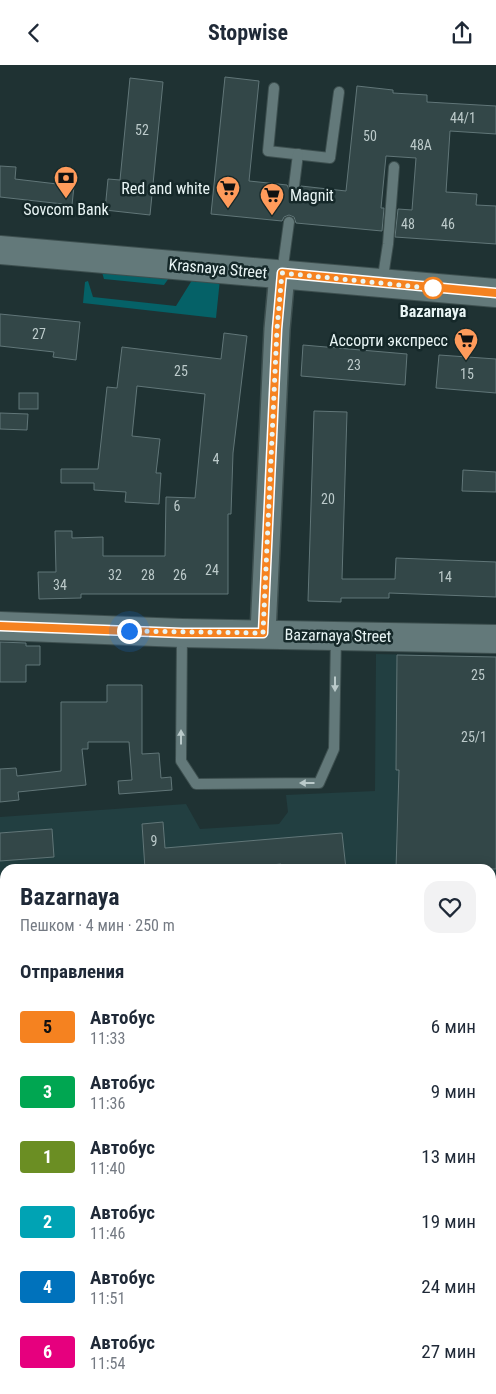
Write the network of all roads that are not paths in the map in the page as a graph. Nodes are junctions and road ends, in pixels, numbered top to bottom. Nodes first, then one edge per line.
1 (274, 88) dead end
2 (339, 92) dead end
3 (298, 154) junction
4 (394, 167) dead end
5 (294, 186) dead end
6 (289, 222) dead end
7 (0, 250) edge
8 (282, 273) junction
9 (382, 283) junction
10 (496, 293) edge
11 (0, 626) edge
12 (182, 633) junction
13 (263, 633) junction
14 (336, 635) junction
15 (496, 639) edge

1 - 3 lane
2 - 3 lane
3 - 5 lane
4 - 9 lane
6 - 8 lane
7 - 8 main road, Krasnaya Street
8 - 9 main road, Krasnaya Street
8 - 13 street
9 - 10 main road, Krasnaya Street
11 - 12 main road, Bazarnaya Street
12 - 13 main road, Bazarnaya Street
14 -> 12 lane
13 - 14 main road, Bazarnaya Street
14 - 15 main road, Bazarnaya Street

